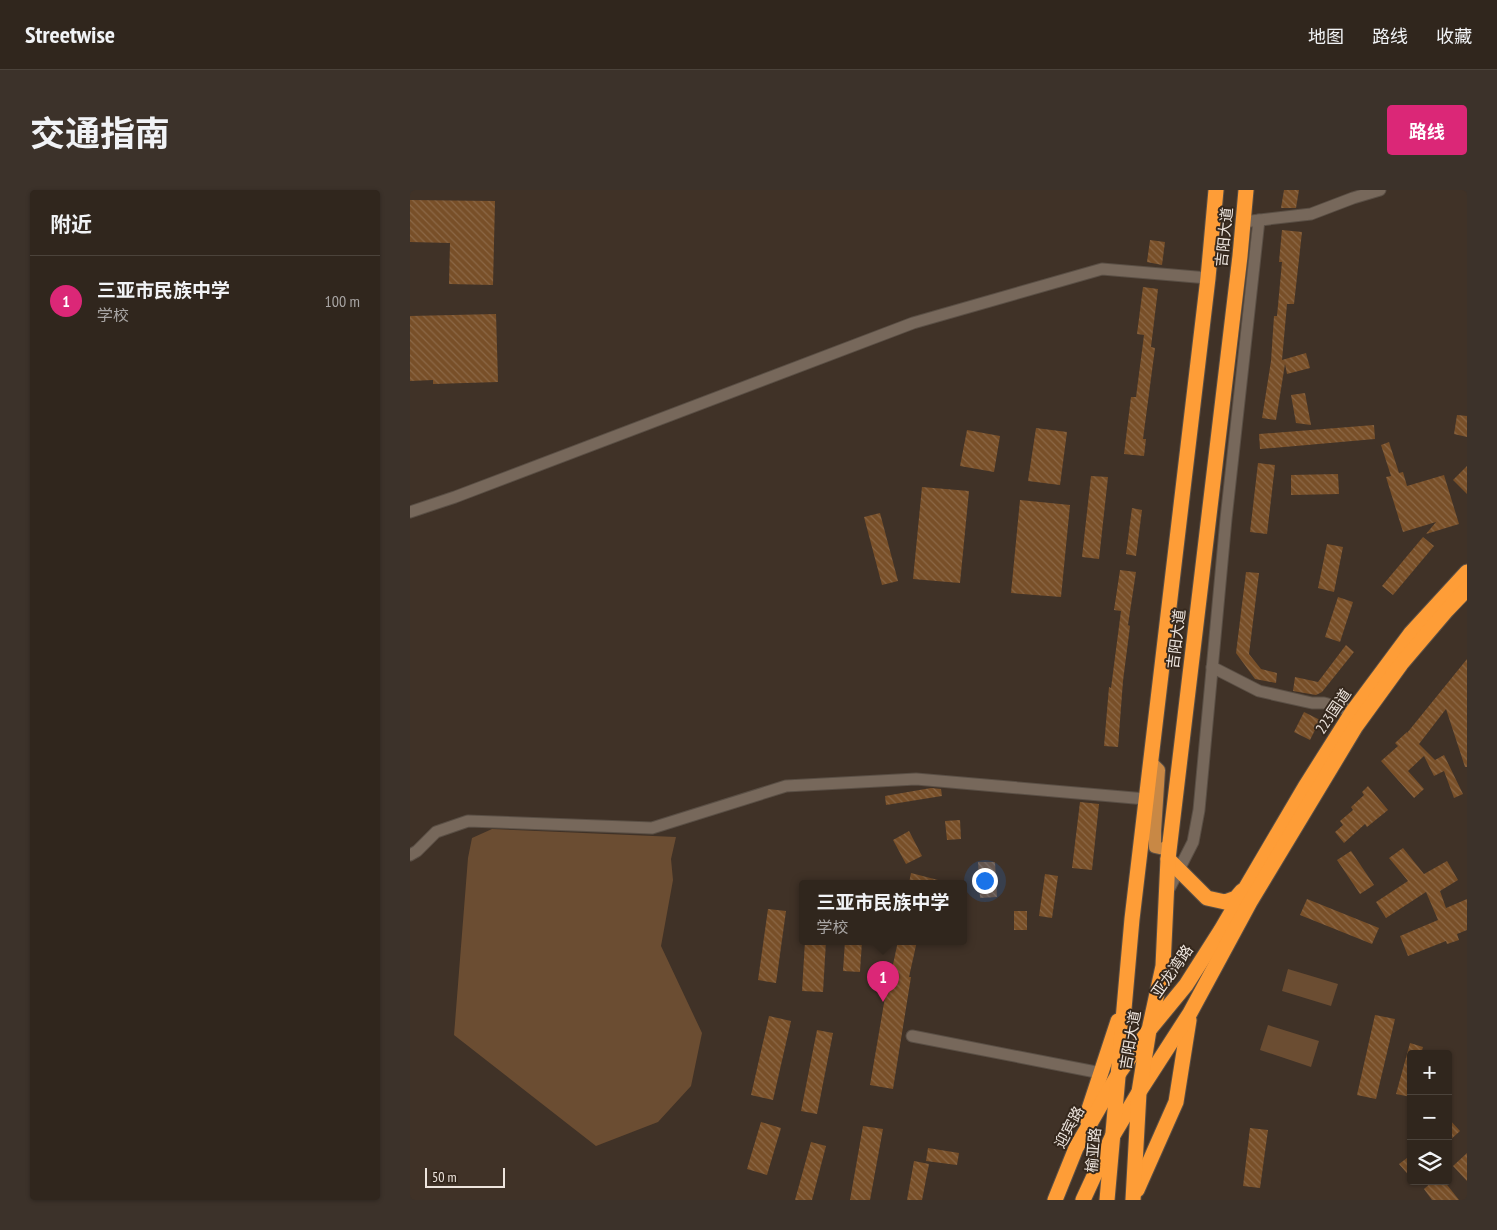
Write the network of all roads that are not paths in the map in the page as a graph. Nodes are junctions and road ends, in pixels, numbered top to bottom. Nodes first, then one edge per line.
1 (1216, 190) edge
2 (1246, 190) edge
3 (1380, 190) edge
4 (1259, 220) junction
5 (1243, 222) junction
6 (1208, 278) junction
7 (410, 512) edge
8 (1467, 572) edge
9 (1467, 589) edge
10 (1212, 667) junction
11 (1354, 711) junction
12 (1150, 762) junction
13 (1146, 799) junction
14 (1170, 844) junction
15 (410, 855) edge
16 (1168, 859) junction
17 (1179, 871) junction
18 (1248, 884) junction
19 (1166, 894) junction
20 (1125, 998) junction
21 (1190, 1013) junction
22 (1149, 1030) junction
23 (912, 1036) dead end
24 (1101, 1073) junction
25 (1119, 1073) junction
26 (1139, 1092) junction
27 (1112, 1137) junction
28 (1076, 1148) junction
29 (1133, 1199) edge
30 (1055, 1200) edge
31 (1083, 1200) edge
32 (1107, 1200) edge

1 - 6 highway, 吉阳大道
2 - 5 highway, 吉阳大道
3 - 4 street
4 - 5 street
4 - 10 street
5 - 14 highway, 吉阳大道
6 - 7 street
6 - 12 highway, 吉阳大道
8 - 11 highway, 223国道
9 - 21 highway, 223国道
10 - 11 street
10 - 17 street
11 - 18 highway, 223国道
12 - 13 highway, 吉阳大道
12 - 14 main road
13 - 15 street
13 - 20 highway, 吉阳大道
14 - 16 highway, 吉阳大道
16 - 17 highway
16 - 19 highway, 吉阳大道
17 - 18 highway
17 - 19 street
18 - 22 highway, 亚龙湾路
19 - 22 highway, 吉阳大道
20 - 24 highway
20 - 25 highway, 吉阳大道
21 - 26 highway
21 - 29 highway
22 - 25 highway, 亚龙湾路
22 - 26 highway, 吉阳大道
23 - 24 street
24 - 28 highway
25 - 27 highway, 榆亚路
25 - 28 highway, 迎宾路
26 - 27 highway
26 - 29 highway
27 - 31 highway
27 - 32 highway, 榆亚路
28 - 30 highway, 迎宾路

